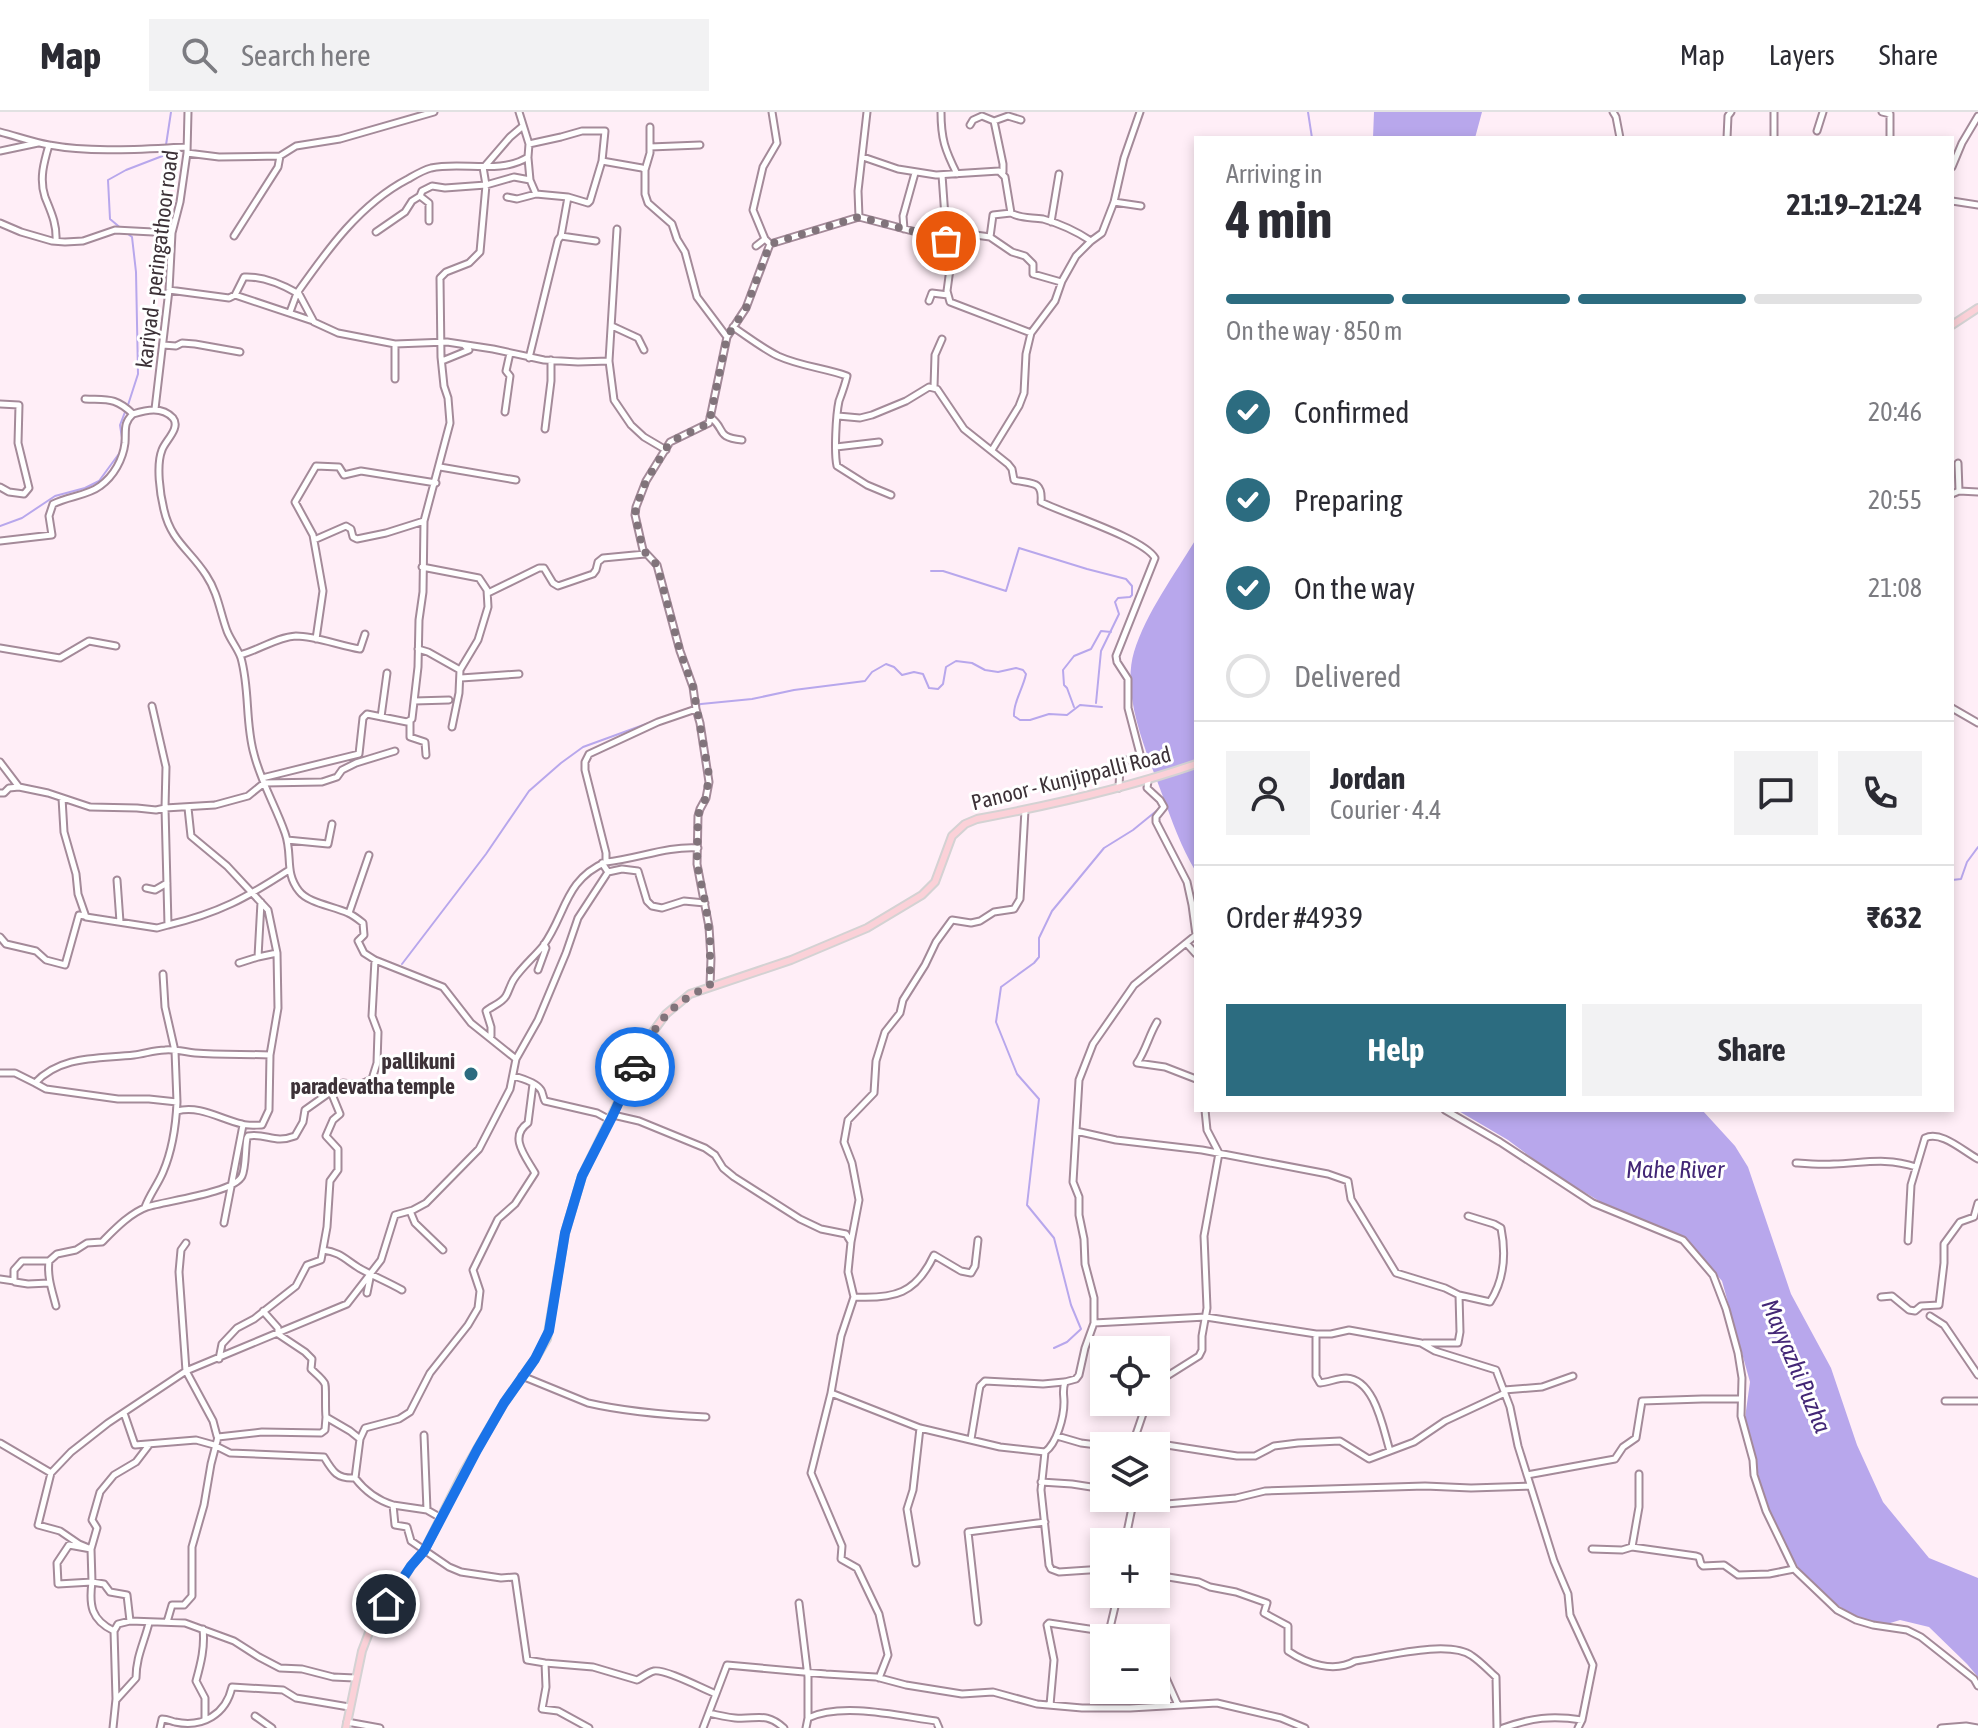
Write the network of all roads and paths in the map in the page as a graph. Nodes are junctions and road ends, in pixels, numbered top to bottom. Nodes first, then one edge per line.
1 (188, 112) edge
2 (434, 112) edge
3 (519, 112) edge
4 (772, 112) edge
5 (867, 112) edge
6 (941, 112) edge
7 (1140, 112) edge
8 (1613, 112) edge
9 (1731, 112) edge
10 (1774, 112) edge
11 (1823, 112) edge
12 (1882, 112) edge
13 (1890, 113) edge
14 (1978, 116) edge
15 (1021, 120) dead end
16 (994, 121) junction
17 (970, 125) dead end
18 (523, 126) junction
19 (650, 127) dead end
20 (1817, 131) dead end
21 (0, 132) edge
22 (1620, 136) edge
23 (1727, 136) edge
24 (1774, 136) edge
25 (1890, 136) edge
26 (40, 143) junction
27 (529, 144) junction
28 (49, 145) junction
29 (700, 145) dead end
30 (650, 147) junction
31 (187, 150) junction
32 (0, 151) edge
33 (280, 156) junction
34 (528, 157) junction
35 (862, 157) junction
36 (602, 161) junction
37 (1954, 162) edge
38 (484, 167) junction
39 (645, 170) junction
40 (915, 173) junction
41 (1003, 173) junction
42 (957, 174) junction
43 (1059, 174) dead end
44 (942, 175) junction
45 (530, 180) junction
46 (486, 185) junction
47 (536, 194) junction
48 (420, 196) junction
49 (507, 197) dead end
50 (568, 197) junction
51 (1954, 201) edge
52 (1114, 202) junction
53 (1978, 205) edge
54 (1141, 206) dead end
55 (1011, 213) junction
56 (859, 217) junction
57 (429, 221) dead end
58 (1051, 222) junction
59 (0, 223) edge
60 (617, 229) dead end
61 (904, 229) junction
62 (376, 232) dead end
63 (172, 233) junction
64 (234, 236) dead end
65 (561, 236) junction
66 (990, 237) junction
67 (765, 239) junction
68 (56, 241) junction
69 (596, 241) dead end
70 (1091, 241) junction
71 (770, 244) junction
72 (756, 246) dead end
73 (1061, 282) junction
74 (169, 290) junction
75 (298, 293) junction
76 (235, 295) junction
77 (948, 295) junction
78 (929, 301) dead end
79 (1978, 308) edge
80 (290, 312) junction
81 (314, 322) junction
82 (1954, 324) edge
83 (612, 326) junction
84 (733, 327) junction
85 (1031, 333) junction
86 (727, 337) junction
87 (942, 339) dead end
88 (440, 342) junction
89 (395, 344) junction
90 (163, 345) junction
91 (464, 345) junction
92 (644, 350) dead end
93 (240, 352) dead end
94 (510, 353) junction
95 (529, 358) junction
96 (551, 360) junction
97 (442, 361) junction
98 (609, 361) junction
99 (395, 379) dead end
100 (934, 387) junction
101 (85, 399) dead end
102 (0, 404) edge
103 (155, 409) junction
104 (505, 412) dead end
105 (133, 414) junction
106 (838, 416) junction
107 (710, 417) junction
108 (545, 429) dead end
109 (742, 440) dead end
110 (879, 442) dead end
111 (836, 447) junction
112 (666, 450) junction
113 (992, 450) junction
114 (1958, 463) dead end
115 (440, 467) junction
116 (516, 480) dead end
117 (436, 483) junction
118 (0, 487) edge
119 (1978, 492) edge
120 (1956, 493) edge
121 (891, 495) dead end
122 (424, 521) junction
123 (314, 540) junction
124 (0, 541) edge
125 (645, 554) junction
126 (422, 567) junction
127 (488, 593) junction
128 (365, 634) dead end
129 (316, 639) junction
130 (116, 646) dead end
131 (0, 648) edge
132 (418, 649) junction
133 (240, 655) junction
134 (460, 670) junction
135 (387, 673) dead end
136 (519, 674) dead end
137 (461, 678) junction
138 (449, 700) dead end
139 (414, 701) junction
140 (152, 706) dead end
141 (695, 706) junction
142 (1954, 709) edge
143 (381, 717) junction
144 (410, 722) junction
145 (1978, 723) edge
146 (452, 727) dead end
147 (395, 751) dead end
148 (426, 755) dead end
149 (0, 762) edge
150 (1194, 765) edge
151 (263, 780) junction
152 (1148, 781) junction
153 (19, 787) junction
154 (1119, 788) junction
155 (0, 793) edge
156 (62, 798) junction
157 (165, 808) junction
158 (188, 808) junction
159 (1025, 810) junction
160 (332, 824) dead end
161 (287, 840) junction
162 (698, 848) junction
163 (369, 855) dead end
164 (604, 862) junction
165 (289, 870) junction
166 (608, 872) junction
167 (117, 880) dead end
168 (1187, 882) junction
169 (168, 883) junction
170 (146, 888) dead end
171 (1194, 888) edge
172 (253, 893) junction
173 (261, 901) junction
174 (705, 903) junction
175 (349, 913) junction
176 (86, 917) junction
177 (1194, 920) edge
178 (120, 922) junction
179 (168, 925) junction
180 (0, 937) edge
181 (1194, 937) edge
182 (1186, 943) junction
183 (544, 944) junction
184 (1194, 952) edge
185 (277, 953) junction
186 (258, 957) junction
187 (375, 960) junction
188 (239, 963) dead end
189 (538, 970) dead end
190 (163, 974) dead end
191 (710, 986) junction
192 (1157, 1022) dead end
193 (491, 1037) junction
194 (175, 1051) junction
195 (270, 1055) junction
196 (516, 1059) junction
197 (0, 1073) edge
198 (513, 1076) junction
199 (1194, 1078) edge
200 (35, 1083) junction
201 (533, 1084) junction
202 (331, 1092) junction
203 (177, 1102) junction
204 (177, 1111) junction
205 (1205, 1112) edge
206 (1448, 1112) edge
207 (612, 1117) junction
208 (243, 1125) junction
209 (1076, 1131) junction
210 (1219, 1153) junction
211 (1978, 1159) edge
212 (1796, 1163) dead end
213 (1916, 1167) junction
214 (231, 1185) junction
215 (1978, 1203) edge
216 (144, 1208) junction
217 (410, 1211) junction
218 (1468, 1216) dead end
219 (224, 1223) dead end
220 (978, 1240) dead end
221 (1908, 1241) dead end
222 (851, 1242) junction
223 (186, 1243) dead end
224 (323, 1250) junction
225 (443, 1250) dead end
226 (49, 1261) junction
227 (371, 1273) junction
228 (0, 1279) edge
229 (14, 1281) junction
230 (49, 1283) junction
231 (402, 1290) dead end
232 (367, 1293) dead end
233 (1459, 1295) junction
234 (854, 1297) junction
235 (1881, 1297) dead end
236 (56, 1306) dead end
237 (263, 1311) junction
238 (1930, 1316) dead end
239 (1206, 1317) junction
240 (1094, 1323) junction
241 (278, 1334) junction
242 (1316, 1334) junction
243 (1421, 1343) junction
244 (219, 1359) junction
245 (186, 1371) junction
246 (1170, 1374) edge
247 (1978, 1375) edge
248 (522, 1376) junction
249 (1573, 1376) dead end
250 (1065, 1382) junction
251 (1504, 1392) junction
252 (831, 1393) junction
253 (1741, 1399) junction
254 (1945, 1401) dead end
255 (1978, 1401) edge
256 (124, 1413) junction
257 (326, 1417) junction
258 (706, 1417) dead end
259 (920, 1428) junction
260 (424, 1435) dead end
261 (1057, 1436) junction
262 (218, 1437) junction
263 (360, 1439) junction
264 (971, 1439) junction
265 (0, 1443) edge
266 (1090, 1444) edge
267 (149, 1445) junction
268 (214, 1445) junction
269 (1170, 1446) edge
270 (1390, 1451) junction
271 (1045, 1452) junction
272 (51, 1473) junction
273 (1639, 1474) dead end
274 (1527, 1475) junction
275 (355, 1478) junction
276 (1041, 1482) junction
277 (1530, 1486) junction
278 (1090, 1487) edge
279 (1170, 1504) edge
280 (393, 1505) junction
281 (427, 1510) junction
282 (441, 1518) junction
283 (1045, 1522) junction
284 (1632, 1547) junction
285 (91, 1549) junction
286 (1592, 1549) dead end
287 (424, 1551) junction
288 (916, 1563) dead end
289 (1794, 1569) junction
290 (1090, 1570) edge
291 (1170, 1576) edge
292 (92, 1582) junction
293 (799, 1603) dead end
294 (130, 1621) junction
295 (149, 1622) junction
296 (167, 1622) junction
297 (978, 1622) dead end
298 (203, 1629) junction
299 (1090, 1629) edge
300 (114, 1631) junction
301 (545, 1663) junction
302 (807, 1672) junction
303 (355, 1678) junction
304 (879, 1678) junction
305 (1978, 1686) edge
306 (1170, 1687) edge
307 (716, 1694) junction
308 (116, 1699) junction
309 (1050, 1705) junction
310 (1178, 1705) junction
311 (349, 1707) junction
312 (709, 1713) junction
313 (255, 1716) dead end
314 (808, 1718) junction
315 (205, 1719) junction
316 (1582, 1720) junction
317 (347, 1725) edge
318 (113, 1728) edge
319 (160, 1728) edge
320 (272, 1728) edge
321 (380, 1728) edge
322 (589, 1728) edge
323 (703, 1728) edge
324 (784, 1728) edge
325 (806, 1728) edge
326 (939, 1728) edge
327 (1305, 1728) edge
328 (1497, 1728) edge
329 (1503, 1728) edge
330 (1578, 1728) edge
331 (1941, 1728) edge
332 (1978, 1728) edge

1 - 31 street, kariyad - peringathoor road
2 - 33 street
3 - 18 street
4 - 67 street
5 - 35 street
6 - 42 street
7 - 52 street
8 - 22 street
9 - 23 street
10 - 24 street
11 - 20 street
12 - 13 street
13 - 25 street
14 - 37 street
15 - 16 street
16 - 17 street
16 - 41 street
18 - 27 street
18 - 38 street
19 - 30 street
21 - 26 street
26 - 28 street
26 - 32 street
27 - 34 street
27 - 36 street
28 - 31 street
28 - 68 street
29 - 30 street
30 - 39 street
31 - 33 street
31 - 63 street, kariyad - peringathoor road
33 - 64 street
34 - 38 street
34 - 45 street
35 - 40 street
35 - 56 street
36 - 39 street
36 - 50 street
38 - 46 street
38 - 75 street
39 - 86 street
40 - 44 street
40 - 61 street
41 - 42 street
41 - 55 street
42 - 44 street
43 - 58 street
44 - 66 street
45 - 46 street
45 - 47 street
46 - 48 street
46 - 88 street
47 - 49 street
47 - 50 street
48 - 57 street
48 - 62 street
50 - 65 street
51 - 53 street
52 - 54 street
52 - 70 street
55 - 58 street
55 - 66 street
56 - 61 street
56 - 71 street
58 - 70 street
59 - 68 street
60 - 83 street
61 - 77 street
63 - 68 street
63 - 74 street, kariyad - peringathoor road
65 - 69 street
65 - 95 street
66 - 73 street
67 - 71 street
67 - 72 street
70 - 73 street
71 - 84 street
73 - 85 street
74 - 76 street
74 - 90 street, kariyad - peringathoor road
75 - 76 street
75 - 80 street
75 - 81 street
76 - 80 street
77 - 78 street
77 - 85 street
79 - 82 main road
80 - 81 street
81 - 89 street
83 - 92 street
83 - 98 street
84 - 86 street
84 - 106 street
85 - 113 street
86 - 107 street
87 - 100 street
88 - 89 street
88 - 91 street
88 - 97 street
89 - 99 street
90 - 93 street
90 - 103 street, kariyad - peringathoor road
91 - 94 street
91 - 97 street
94 - 95 street
94 - 104 street
95 - 96 street
96 - 98 street
96 - 108 street
97 - 115 street
98 - 112 street
100 - 106 street
100 - 113 street
101 - 105 street
102 - 118 street
103 - 105 street
103 - 133 street
105 - 124 street
106 - 111 street
107 - 109 street
107 - 112 street
110 - 111 street
111 - 121 street
112 - 125 street
113 - 154 street
114 - 120 street
115 - 116 street
115 - 117 street
117 - 122 street
117 - 123 street
119 - 120 street
122 - 123 street
122 - 126 street
123 - 129 street
125 - 127 street
125 - 141 street
126 - 127 street
126 - 132 street
127 - 134 street
128 - 129 street
129 - 133 street
130 - 131 street
132 - 134 street
132 - 139 street
133 - 151 street
134 - 137 street
135 - 143 street
136 - 137 street
137 - 146 street
138 - 139 street
139 - 144 street
140 - 157 street
141 - 162 street
141 - 164 street
142 - 145 street
143 - 144 street
143 - 151 street
144 - 148 street
147 - 151 street
149 - 153 street
150 - 152 main road, Panoor - Kunjippalli Road
151 - 158 street
151 - 161 street
152 - 154 main road, Panoor - Kunjippalli Road
152 - 168 street
153 - 155 street
153 - 156 street
154 - 159 main road, Panoor - Kunjippalli Road
156 - 157 street
156 - 176 street
157 - 158 street
157 - 169 street
158 - 172 street
159 - 191 main road, Panoor - Kunjippalli Road
159 - 222 street
160 - 161 street
161 - 165 street
162 - 164 street
162 - 174 street
163 - 175 street
164 - 166 street
164 - 183 street
165 - 172 street
165 - 175 street
166 - 174 street
166 - 196 street
167 - 178 street
168 - 171 street
168 - 177 street
169 - 170 street
169 - 179 street
172 - 173 street
172 - 179 street
173 - 185 street
173 - 186 street
174 - 191 street
175 - 187 street
176 - 178 street
176 - 180 street
178 - 179 street
181 - 182 street
182 - 184 street
182 - 209 street
183 - 189 street
183 - 193 street
185 - 186 street
185 - 195 street
186 - 188 street
187 - 193 street
187 - 202 street
190 - 194 street
191 - 207 main road, Panoor - Kunjippalli Road
192 - 199 street
193 - 196 street
194 - 195 street
194 - 200 street
194 - 203 street
195 - 208 street
196 - 198 street
197 - 200 street
198 - 201 street
198 - 217 street
200 - 203 street
201 - 207 street
201 - 263 street
202 - 214 street
202 - 224 street
203 - 204 street
204 - 208 street
204 - 216 street
205 - 210 street
206 - 253 street
207 - 222 street
207 - 248 main road, Panoor - Kunjippalli Road
208 - 214 street
209 - 210 street
209 - 240 street
210 - 233 street
210 - 239 street
211 - 213 street
212 - 213 street
213 - 221 street
214 - 216 street
214 - 219 street
215 - 235 street
216 - 226 street
217 - 225 street
217 - 227 street
218 - 233 street
220 - 234 street
222 - 234 street
223 - 245 street
224 - 227 street
224 - 237 street
226 - 229 street
226 - 230 street
227 - 231 street
227 - 232 street
227 - 241 street
228 - 229 street
229 - 230 street
230 - 236 street
233 - 243 street
234 - 252 street
237 - 241 street
237 - 244 street
238 - 247 street
239 - 240 street
239 - 242 street
239 - 246 street
240 - 250 street
241 - 244 street
241 - 257 street
242 - 243 street
242 - 270 street
243 - 251 street
244 - 245 street
245 - 256 street
245 - 262 street
248 - 258 street
248 - 282 main road, Panoor - Kunjippalli Road
249 - 251 street
250 - 261 street
250 - 264 street
251 - 270 street
251 - 274 street
252 - 259 street
252 - 304 street
253 - 274 street
253 - 289 street
254 - 255 street
256 - 267 street
256 - 272 street
257 - 262 street
257 - 263 street
259 - 264 street
259 - 288 street
260 - 281 street
261 - 266 street
261 - 271 street
262 - 268 street
263 - 275 street
264 - 271 street
265 - 272 street
267 - 268 street
267 - 285 street
268 - 275 street
268 - 296 street
269 - 270 street
271 - 276 street
272 - 285 street
273 - 284 street
274 - 277 street
275 - 280 street
276 - 278 street
276 - 283 street
277 - 279 street
277 - 316 street
280 - 281 street
280 - 287 street
281 - 282 street
282 - 287 main road, Panoor - Kunjippalli Road
283 - 290 street
283 - 297 street
284 - 286 street
284 - 289 street
285 - 292 street
285 - 292 street
287 - 301 street
287 - 303 main road, Panoor - Kunjippalli Road
289 - 305 street
291 - 328 street
292 - 294 street
292 - 300 street
293 - 302 street
294 - 295 street
294 - 300 street
295 - 296 street
295 - 308 street
296 - 298 street
298 - 303 street
298 - 315 street
299 - 309 street
300 - 308 street
301 - 307 street
301 - 322 street
302 - 304 street
302 - 307 street
302 - 314 street
303 - 311 main road, Panoor - Kunjippalli Road
304 - 309 street
306 - 310 street
307 - 312 street
308 - 318 street
309 - 310 street
310 - 327 street
311 - 315 street
311 - 317 main road, Panoor - Kunjippalli Road
312 - 323 street
312 - 324 street
313 - 320 street
314 - 325 street
314 - 326 street
315 - 319 street
316 - 329 street
316 - 330 street
317 - 321 street
331 - 332 street

